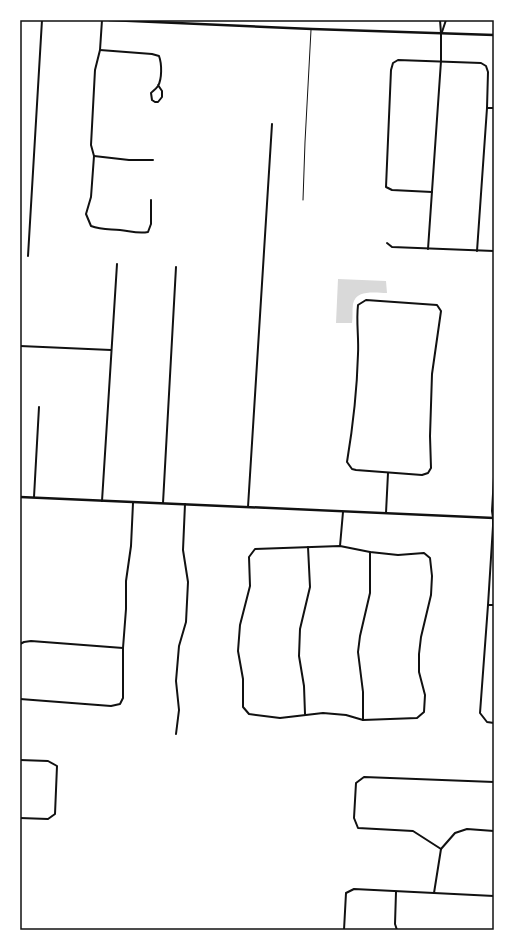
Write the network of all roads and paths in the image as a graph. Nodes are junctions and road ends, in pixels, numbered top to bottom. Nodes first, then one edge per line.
1 (42, 20) edge
2 (102, 20) edge
3 (109, 20) edge
4 (440, 20) edge
5 (446, 20) edge
6 (311, 29) junction
7 (442, 33) junction
8 (494, 35) edge
9 (100, 50) junction
10 (441, 61) junction
11 (158, 85) junction
12 (487, 108) junction
13 (494, 108) edge
14 (272, 124) dead end
15 (94, 156) junction
16 (153, 160) dead end
17 (432, 192) junction
18 (151, 200) dead end
19 (303, 200) dead end
20 (388, 243) dead end
21 (428, 249) junction
22 (477, 250) junction
23 (494, 251) edge
24 (28, 256) dead end
25 (117, 264) dead end
26 (176, 267) dead end
27 (20, 346) edge
28 (111, 350) junction
29 (39, 407) dead end
30 (388, 473) junction
31 (494, 477) edge
32 (20, 497) edge
33 (34, 498) junction
34 (102, 501) junction
35 (133, 503) junction
36 (163, 503) junction
37 (185, 504) junction
38 (248, 507) junction
39 (343, 512) junction
40 (386, 514) junction
41 (494, 518) edge
42 (340, 546) junction
43 (308, 547) junction
44 (370, 552) junction
45 (488, 604) junction
46 (494, 605) edge
47 (20, 644) edge
48 (124, 648) junction
49 (20, 699) edge
50 (304, 714) junction
51 (363, 720) junction
52 (494, 723) edge
53 (176, 734) dead end
54 (20, 760) edge
55 (494, 782) edge
56 (20, 818) edge
57 (494, 831) edge
58 (441, 849) junction
59 (396, 892) junction
60 (434, 894) junction
61 (494, 896) edge
62 (344, 930) edge
63 (397, 930) edge

1 - 24 street
2 - 9 street
3 - 6 street
4 - 7 street
5 - 7 street
6 - 7 street
6 - 19 lane
7 - 8 street
7 - 10 street
9 - 11 street
9 - 15 street
10 - 12 street
10 - 17 street
10 - 17 street
11 - 11 street
12 - 13 street
12 - 22 street
14 - 38 street
15 - 16 street
15 - 18 street
17 - 21 street
20 - 21 street
21 - 22 street
22 - 23 street
25 - 28 street
26 - 36 street
27 - 28 street
28 - 34 street
29 - 33 street
30 - 30 street
30 - 40 street
31 - 41 street
32 - 33 street
33 - 34 street
34 - 35 street
35 - 36 street
35 - 48 street
36 - 37 street
37 - 38 street
37 - 53 street
38 - 39 street
39 - 40 street
39 - 42 street
40 - 41 street
41 - 45 street
42 - 43 street
42 - 44 street
43 - 50 street
43 - 50 street
44 - 51 street
44 - 51 street
45 - 46 street
45 - 52 street
47 - 48 street
48 - 49 street
50 - 51 street
54 - 56 street
55 - 58 street
57 - 58 street
58 - 60 street
59 - 60 street
59 - 62 street
59 - 63 street
60 - 61 street

